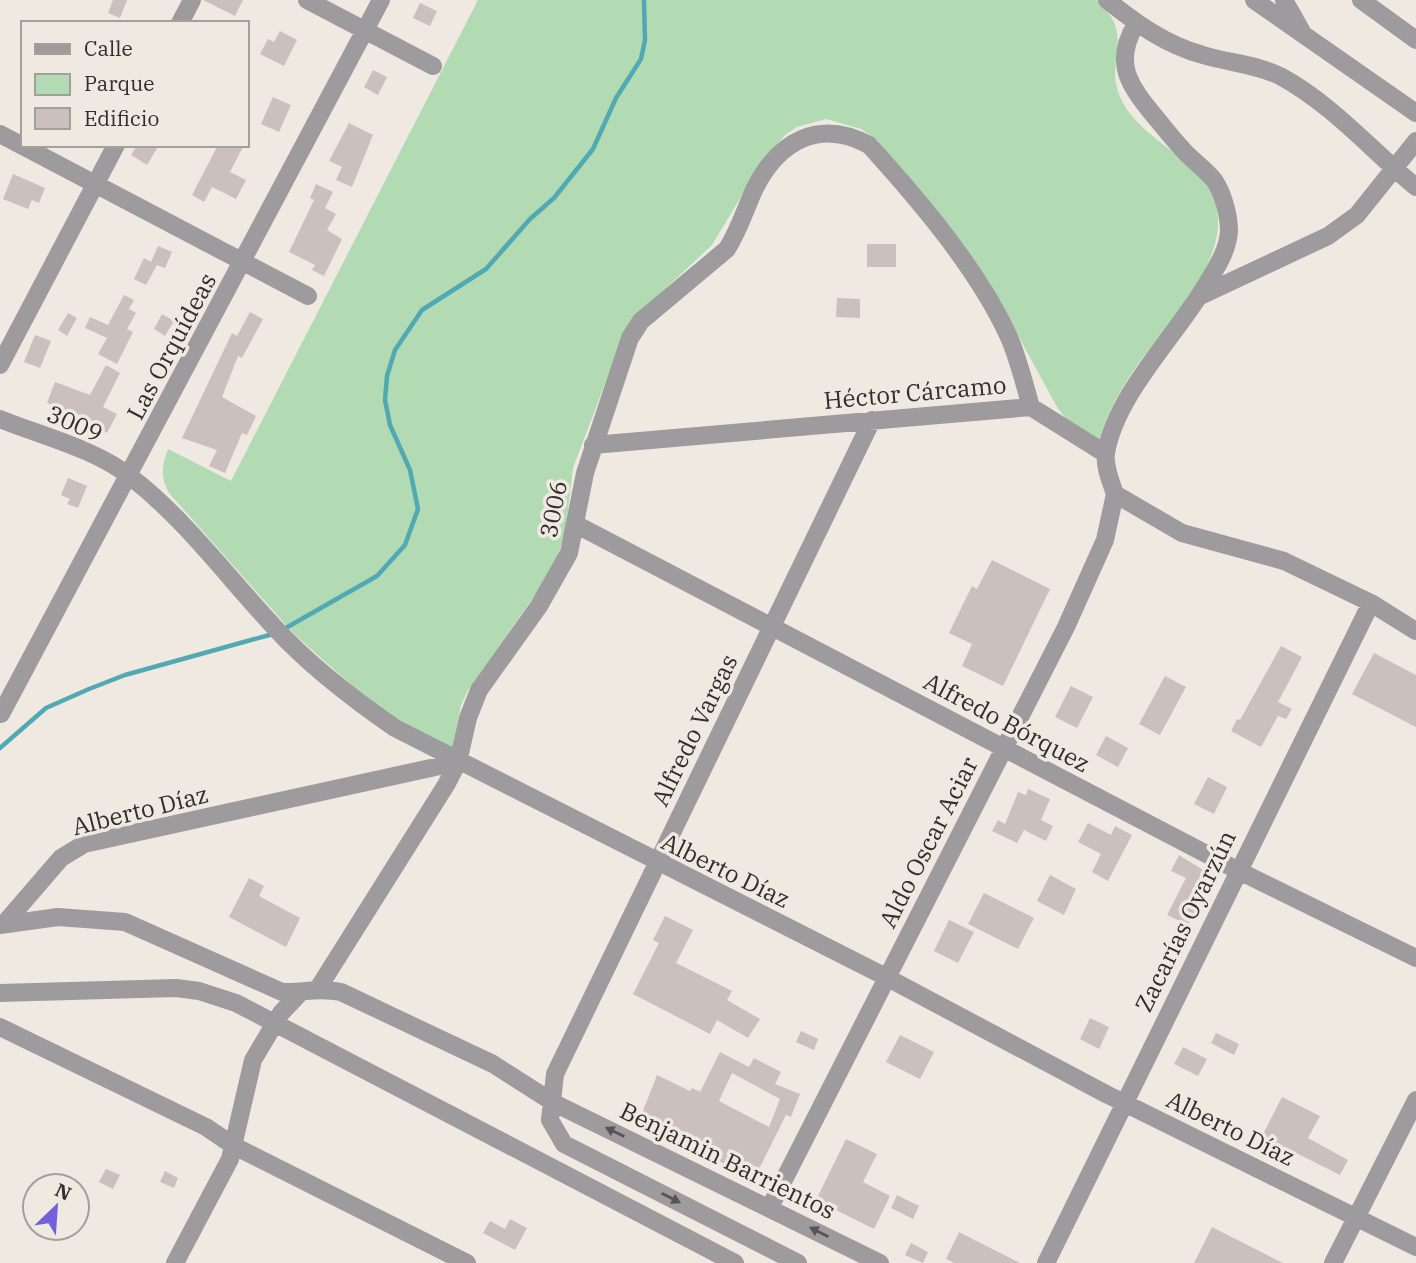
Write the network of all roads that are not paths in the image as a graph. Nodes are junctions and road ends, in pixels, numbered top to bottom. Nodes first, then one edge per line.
1 (192, 0) edge
2 (307, 0) edge
3 (381, 0) edge
4 (1107, 0) edge
5 (1254, 0) edge
6 (1284, 0) edge
7 (1361, 0) edge
8 (181, 21) edge
9 (1136, 24) junction
10 (365, 30) junction
11 (1307, 38) junction
12 (1416, 40) edge
13 (433, 66) dead end
14 (1416, 113) edge
15 (0, 134) edge
16 (1416, 141) edge
17 (21, 145) edge
18 (25, 147) edge
19 (115, 147) edge
20 (1394, 169) junction
21 (96, 183) junction
22 (1416, 187) edge
23 (244, 261) junction
24 (308, 296) dead end
25 (1200, 296) junction
26 (0, 365) edge
27 (1031, 407) junction
28 (0, 419) edge
29 (872, 420) junction
30 (593, 445) junction
31 (1106, 454) junction
32 (130, 476) junction
33 (1115, 494) junction
34 (577, 525) junction
35 (1371, 603) junction
36 (771, 627) junction
37 (1416, 631) edge
38 (1, 714) edge
39 (1004, 747) junction
40 (458, 762) junction
41 (656, 863) junction
42 (1237, 870) junction
43 (2, 925) edge
44 (1416, 958) edge
45 (886, 977) junction
46 (319, 988) junction
47 (0, 993) edge
48 (300, 993) junction
49 (275, 1023) junction
50 (0, 1027) edge
51 (1416, 1100) edge
52 (554, 1102) junction
53 (1124, 1103) junction
54 (234, 1146) junction
55 (770, 1207) junction
56 (1356, 1217) junction
57 (1416, 1247) edge
58 (175, 1263) edge
59 (467, 1263) edge
60 (735, 1263) edge
61 (798, 1263) edge
62 (880, 1263) edge
63 (1046, 1263) edge
64 (1334, 1263) edge

1 - 8 street
2 - 10 street
3 - 10 street, Las Orquídeas
4 - 9 street
5 - 11 street
6 - 11 street
7 - 12 street
9 - 20 street
9 - 25 street
10 - 13 street
10 - 23 street, Las Orquídeas
11 - 14 street
15 - 17 street
16 - 20 street
18 - 21 street
19 - 21 street
20 - 22 street
20 - 25 street
21 - 23 street
21 - 26 street
23 - 24 street
23 - 32 street, Las Orquídeas
25 - 31 street
27 - 29 street, Héctor Cárcamo
27 - 30 street, 3006
27 - 31 street, Héctor Cárcamo
28 - 32 street, 3009
29 - 30 street, Héctor Cárcamo
29 - 36 street, Alfredo Vargas
30 - 34 street, 3006
31 - 33 street
32 - 38 street, Las Orquídeas
32 - 40 street, 3009
33 - 35 street
33 - 39 street, Aldo Oscar Aciar
34 - 36 street, Alfredo Bórquez
34 - 40 street, 3006
35 - 37 street
35 - 42 street, Zacarías Oyarzún
36 - 39 street, Alfredo Bórquez
36 - 41 street, Alfredo Vargas
39 - 42 street, Alfredo Bórquez
39 - 45 street, Aldo Oscar Aciar
40 - 41 street, Alberto Díaz
40 - 43 street, Alberto Díaz
40 - 46 street, 3006
41 - 45 street, Alberto Díaz
41 - 52 street, Alfredo Vargas
42 - 44 street, Alfredo Bórquez
42 - 53 street, Zacarías Oyarzún
43 - 48 street
45 - 53 street, Alberto Díaz
45 - 55 street, Aldo Oscar Aciar
46 - 48 street
46 - 52 street, Benjamin Barrientos
47 - 49 street
48 - 49 street
49 - 54 street
49 - 60 street
50 - 54 street
51 - 56 street
55 -> 52 street, Benjamin Barrientos
52 -> 61 street
53 - 56 street, Alberto Díaz
53 - 63 street, Zacarías Oyarzún
54 - 58 street
54 - 59 street
62 -> 55 street, Benjamin Barrientos
56 - 57 street, Alberto Díaz
56 - 64 street

